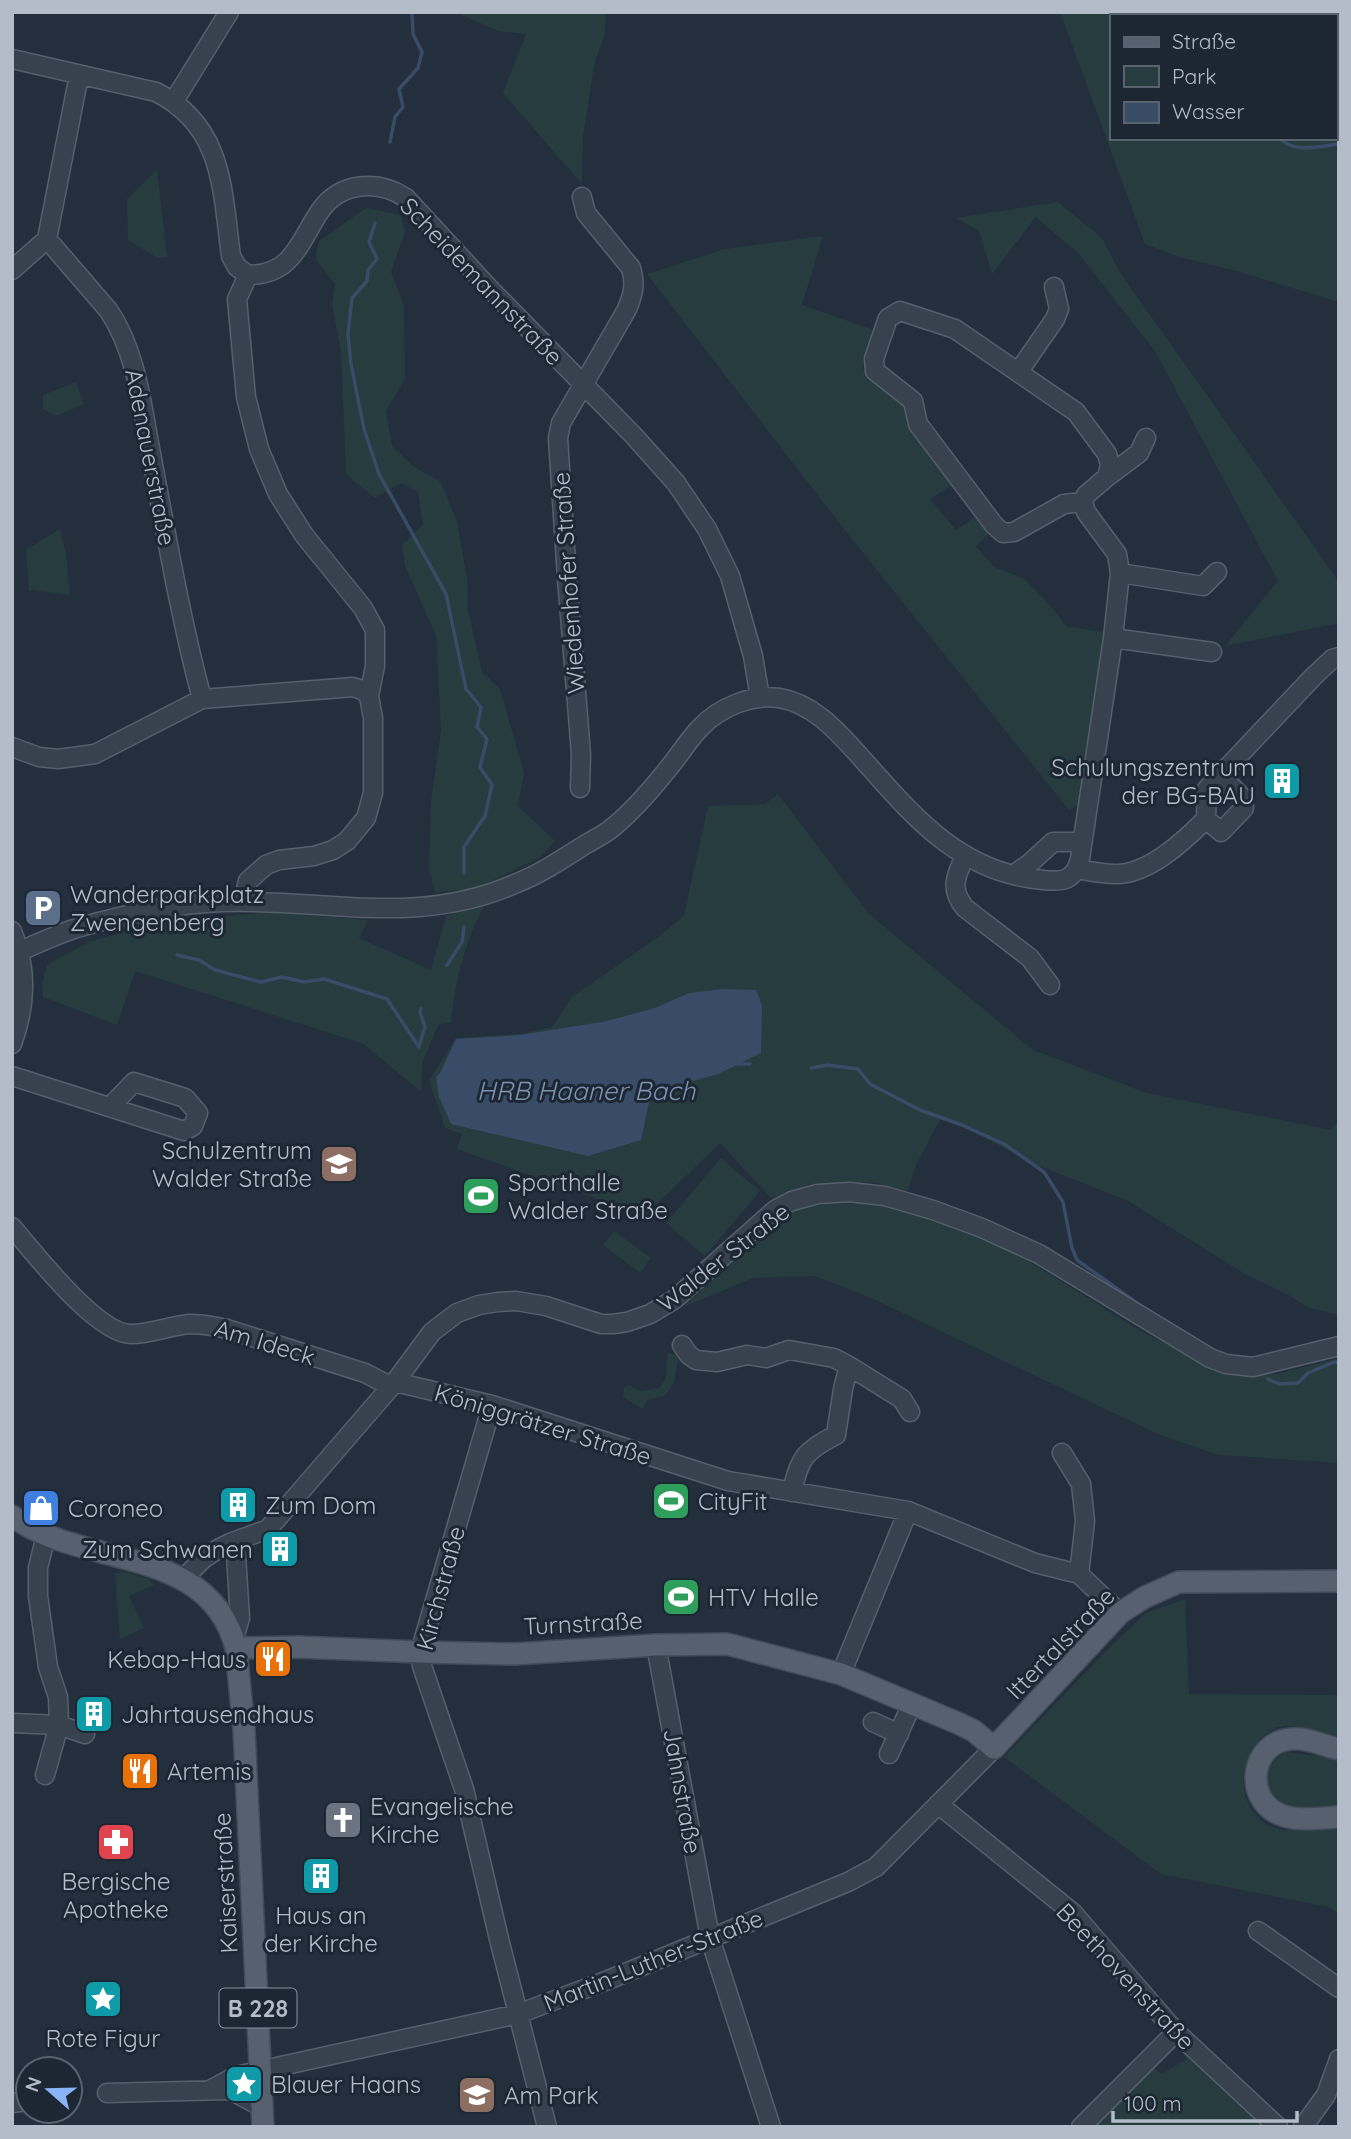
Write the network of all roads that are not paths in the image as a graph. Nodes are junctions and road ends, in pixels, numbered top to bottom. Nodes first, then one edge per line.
1 (229, 12) edge
2 (12, 59) edge
3 (79, 75) junction
4 (174, 101) junction
5 (582, 197) dead end
6 (47, 239) junction
7 (12, 270) edge
8 (248, 275) junction
9 (1054, 287) dead end
10 (1019, 371) junction
11 (583, 384) junction
12 (1146, 438) dead end
13 (1107, 477) junction
14 (1083, 502) junction
15 (1217, 572) dead end
16 (1119, 573) junction
17 (1113, 638) junction
18 (1212, 652) dead end
19 (1339, 657) edge
20 (369, 696) junction
21 (760, 698) junction
22 (202, 699) junction
23 (12, 747) edge
24 (1220, 775) junction
25 (580, 788) dead end
26 (1206, 819) junction
27 (1082, 842) junction
28 (965, 857) junction
29 (1077, 869) junction
30 (1014, 874) junction
31 (243, 902) junction
32 (12, 931) edge
33 (20, 951) junction
34 (1050, 985) dead end
35 (12, 1044) edge
36 (12, 1076) edge
37 (110, 1107) dead end
38 (12, 1227) edge
39 (682, 1345) dead end
40 (1339, 1346) edge
41 (849, 1366) junction
42 (393, 1384) junction
43 (492, 1405) junction
44 (910, 1412) dead end
45 (1062, 1453) dead end
46 (792, 1492) junction
47 (908, 1511) junction
48 (12, 1516) edge
49 (46, 1535) junction
50 (230, 1543) junction
51 (1079, 1574) junction
52 (183, 1579) junction
53 (1339, 1581) edge
54 (1120, 1613) junction
55 (235, 1643) junction
56 (656, 1645) junction
57 (420, 1652) junction
58 (841, 1674) junction
59 (912, 1704) junction
60 (873, 1722) dead end
61 (12, 1723) edge
62 (59, 1725) junction
63 (85, 1734) dead end
64 (899, 1734) junction
65 (994, 1748) junction
66 (1339, 1749) edge
67 (889, 1754) dead end
68 (45, 1775) dead end
69 (938, 1804) junction
70 (1339, 1817) edge
71 (1258, 1931) dead end
72 (710, 1938) junction
73 (1339, 1988) edge
74 (518, 2014) junction
75 (1176, 2032) junction
76 (1339, 2059) edge
77 (260, 2071) junction
78 (210, 2090) junction
79 (107, 2093) dead end
80 (263, 2117) edge
81 (547, 2127) edge
82 (771, 2127) edge
83 (1081, 2127) edge
84 (1278, 2127) edge
85 (1303, 2127) edge

1 - 4 street
2 - 3 street
3 - 4 street
3 - 6 street
4 - 8 street
5 - 11 street, Wiedenhofer Straße
6 - 7 street
6 - 22 street, Adenauerstraße
8 - 11 street, Scheidemannstraße
8 - 20 street
9 - 10 street
10 - 13 street
10 - 14 street
11 - 21 street, Scheidemannstraße
11 - 25 street, Wiedenhofer Straße
12 - 13 street
13 - 14 street
14 - 16 street
15 - 16 street
16 - 17 street
17 - 18 street
17 - 27 street
19 - 24 street
20 - 22 street
20 - 31 street
21 - 28 street
21 - 31 street
22 - 23 street
24 - 26 street
24 - 26 street
26 - 29 street
27 - 29 street
27 - 30 street
28 - 30 street
28 - 34 street
29 - 30 street
31 - 33 street
32 - 33 street
33 - 35 street
36 - 37 street
38 - 42 street, Am Ideck
39 - 41 street
40 - 42 street, Walder Straße
41 - 44 street
41 - 46 street
42 - 43 street, Königgrätzer Straße
42 - 50 street, Walder Straße
43 - 46 street, Königgrätzer Straße
43 - 57 street, Kirchstraße
45 - 51 street
46 - 47 street, Königgrätzer Straße
47 - 51 street, Königgrätzer Straße
47 - 58 street
48 - 49 main road, Kaiserstraße / B 228
49 - 52 main road, Kaiserstraße / B 228
49 - 62 street
50 - 52 street, Walder Straße
50 - 55 street, Kaiserstraße
51 - 54 street, Königgrätzer Straße
52 - 55 main road, Kaiserstraße / B 228
53 - 54 main road, Ittertalstraße
54 - 65 main road, Ittertalstraße
55 - 57 main road, Turnstraße
55 - 77 main road, Kaiserstraße / B 228
56 - 57 main road, Turnstraße
56 - 58 main road, Turnstraße
56 - 72 street, Jahnstraße
57 - 74 street, Kirchstraße
58 - 59 main road, Turnstraße
59 - 64 street
59 - 65 main road, Turnstraße
60 - 64 street
61 - 62 street
62 - 63 street
62 - 68 street
64 - 67 street
65 - 69 street, Martin-Luther-Straße
66 - 70 main road
69 - 72 street, Martin-Luther-Straße
69 - 75 street, Beethovenstraße
71 - 73 street
72 - 74 street, Martin-Luther-Straße
72 - 82 street, Jahnstraße
74 - 77 street, Martin-Luther-Straße
74 - 81 street, Kirchstraße
75 - 83 street
75 - 84 street, Beethovenstraße
76 - 85 street
77 - 78 street, Martin-Luther-Straße
77 - 80 main road, Kaiserstraße / B 228
78 - 79 street
78 - 80 street

